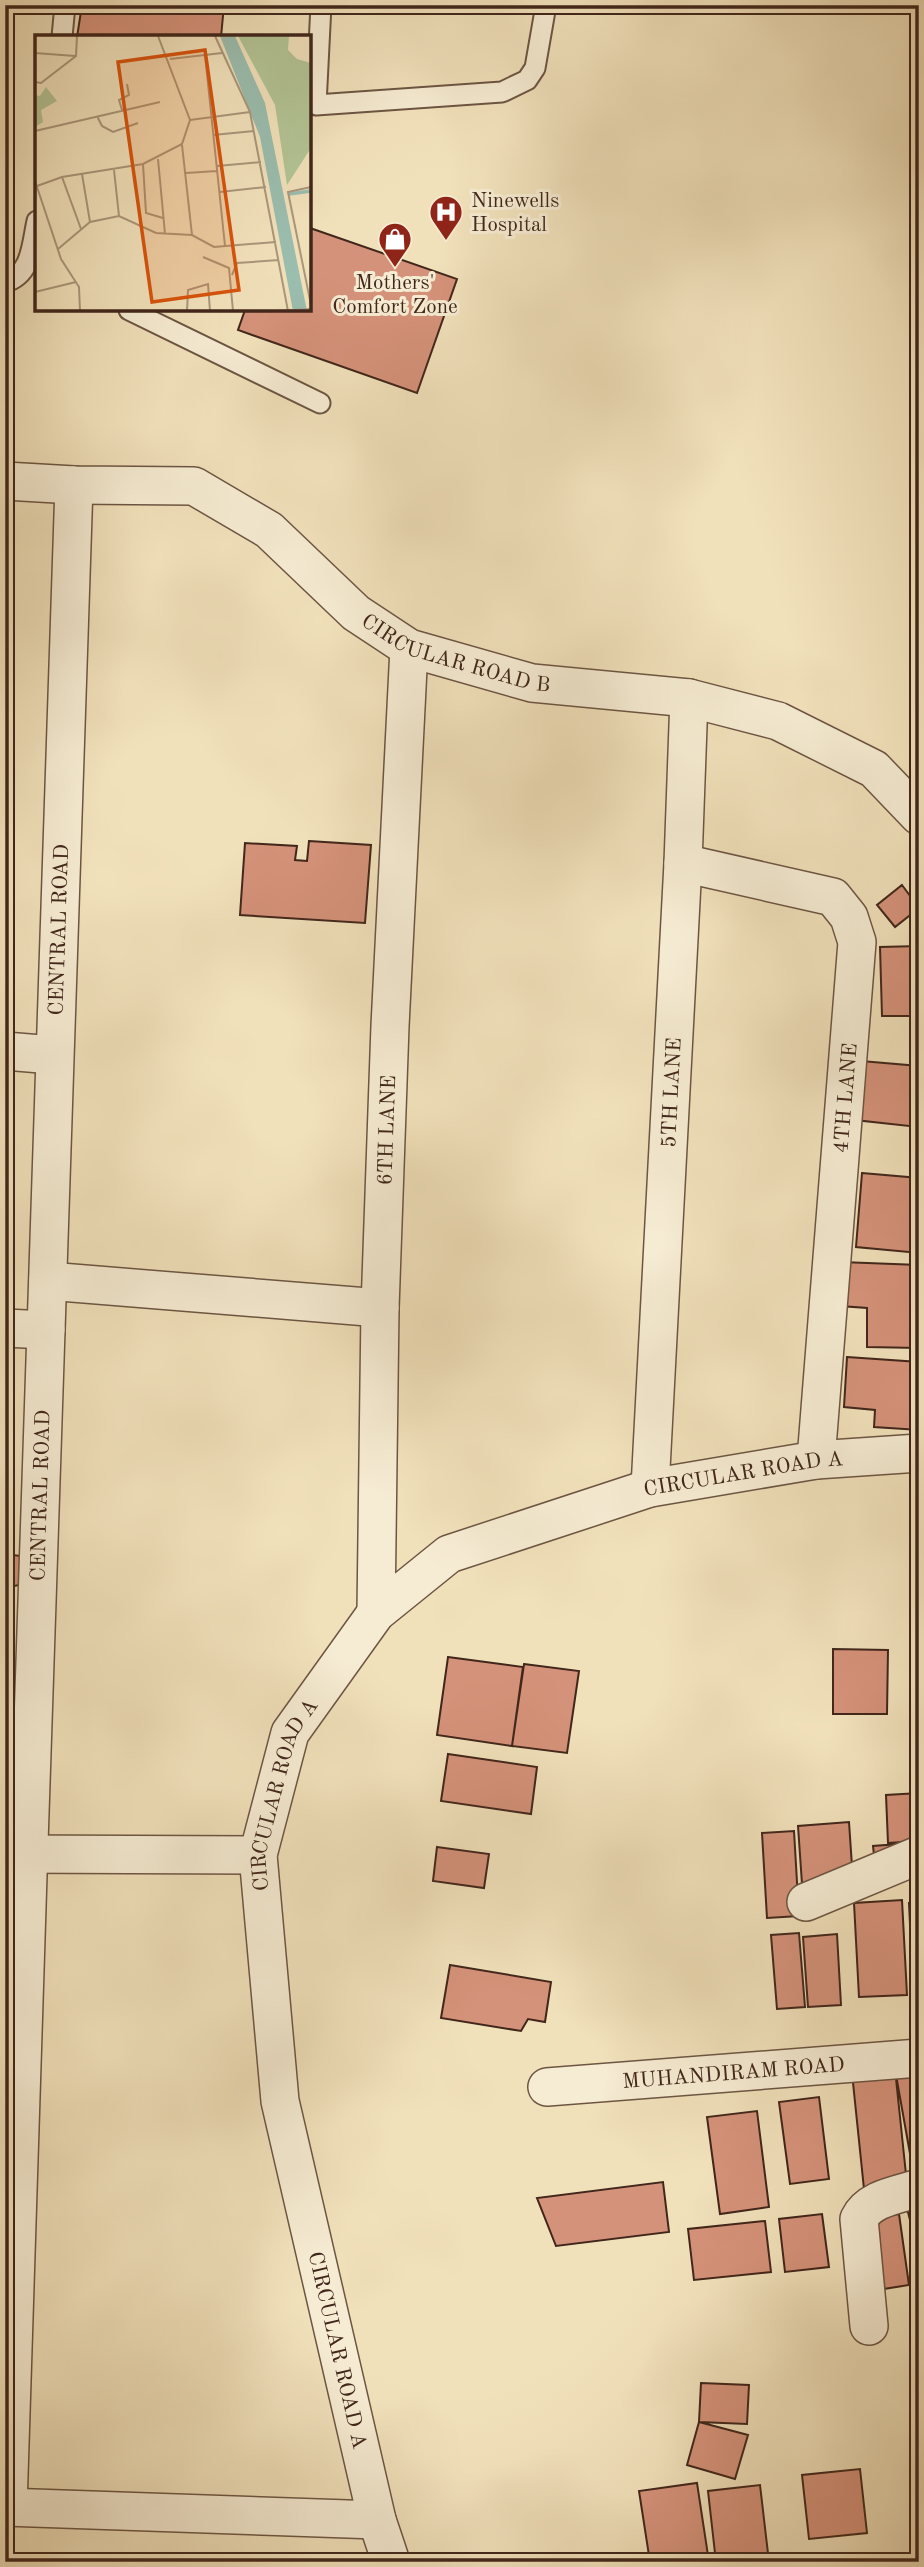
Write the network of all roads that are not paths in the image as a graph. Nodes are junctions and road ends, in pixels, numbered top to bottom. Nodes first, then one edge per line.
1 (65, 5) edge
2 (321, 5) edge
3 (546, 5) edge
4 (62, 35) edge
5 (35, 232) edge
6 (5, 282) edge
7 (133, 312) edge
8 (320, 403) dead end
9 (5, 481) edge
10 (74, 485) junction
11 (410, 648) junction
12 (689, 698) junction
13 (919, 816) edge
14 (683, 863) junction
15 (5, 1051) edge
16 (53, 1055) junction
17 (48, 1281) junction
18 (380, 1308) junction
19 (5, 1328) edge
20 (46, 1330) junction
21 (919, 1453) edge
22 (816, 1460) junction
23 (650, 1488) junction
24 (376, 1613) junction
25 (20, 1663) edge
26 (17, 1854) edge
27 (258, 1855) junction
28 (919, 1855) edge
29 (806, 1902) dead end
30 (919, 2058) edge
31 (547, 2087) dead end
32 (919, 2188) edge
33 (869, 2326) dead end
34 (7, 2507) edge
35 (377, 2520) junction
36 (391, 2562) edge

1 - 4 lane
2 - 3 lane
5 - 6 lane
7 - 8 lane
9 - 10 street, CIRCULAR ROAD B
10 - 11 street, CIRCULAR ROAD B
10 - 16 street, CENTRAL ROAD
11 - 12 street, CIRCULAR ROAD B
11 - 18 street, 6TH LANE
12 - 13 street, CIRCULAR ROAD B
12 - 14 street, 5TH LANE
14 - 22 street, 4TH LANE
14 - 23 street, 5TH LANE
15 - 16 street
16 - 17 street, CENTRAL ROAD
17 - 18 street
17 - 20 street, CENTRAL ROAD
18 - 24 street, 6TH LANE
19 - 20 street
20 - 25 street, CENTRAL ROAD
21 - 22 street, CIRCULAR ROAD A
22 - 23 street, CIRCULAR ROAD A
23 - 24 street, CIRCULAR ROAD A
24 - 27 street, CIRCULAR ROAD A
25 - 26 street, CENTRAL ROAD
26 - 27 street
26 - 34 street, CENTRAL ROAD
27 - 35 street, CIRCULAR ROAD A
28 - 29 street
30 - 31 street, MUHANDIRAM ROAD
32 - 33 street
34 - 35 street
35 - 36 street, CIRCULAR ROAD A

